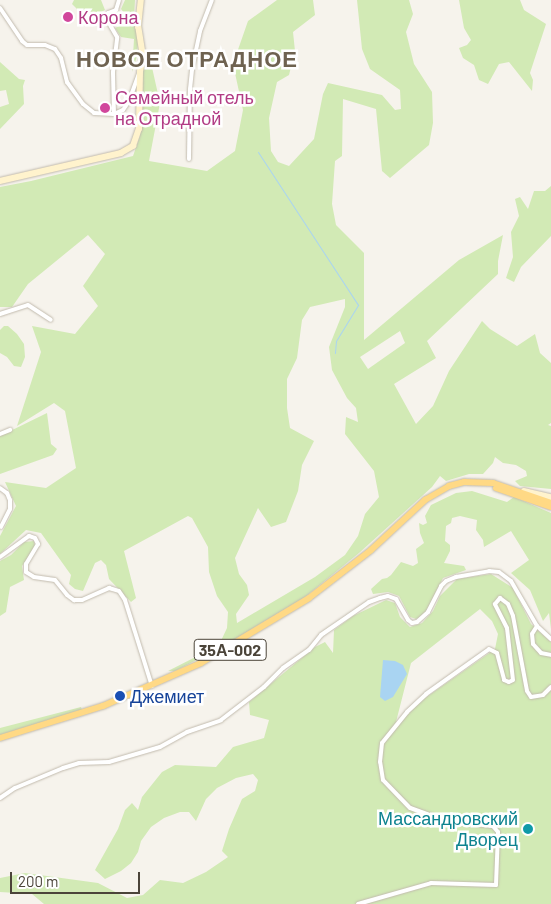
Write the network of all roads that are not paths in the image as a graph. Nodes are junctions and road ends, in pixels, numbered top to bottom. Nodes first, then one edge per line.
1 (120, 0) edge
2 (142, 0) edge
3 (212, 0) edge
4 (0, 8) edge
5 (140, 72) junction
6 (114, 114) junction
7 (189, 160) dead end
8 (0, 181) edge
9 (0, 314) edge
10 (52, 320) dead end
11 (10, 430) dead end
12 (0, 434) edge
13 (0, 488) edge
14 (516, 489) junction
15 (551, 497) edge
16 (551, 503) edge
17 (551, 507) edge
18 (0, 518) edge
19 (0, 528) edge
20 (0, 557) edge
21 (537, 626) junction
22 (551, 639) edge
23 (551, 655) edge
24 (164, 683) junction
25 (151, 687) junction
26 (551, 687) edge
27 (139, 696) junction
28 (0, 740) edge
29 (0, 798) edge
30 (358, 904) edge

1 - 6 street
2 - 5 main road
3 - 7 street
4 - 6 street
5 - 6 street
5 - 8 main road
9 - 10 street
11 - 12 street
13 - 19 street
14 - 15 main road
14 - 16 highway, 35А-002
14 - 24 highway, 35А-002
17 - 24 highway, 35А-002
18 - 19 street
20 - 25 street
21 - 22 street
21 - 23 street
21 - 29 street
24 - 25 highway, 35А-002
24 - 27 highway, 35А-002
25 - 27 highway
25 - 28 highway, 35А-002
26 - 30 street
27 - 28 highway, 35А-002

